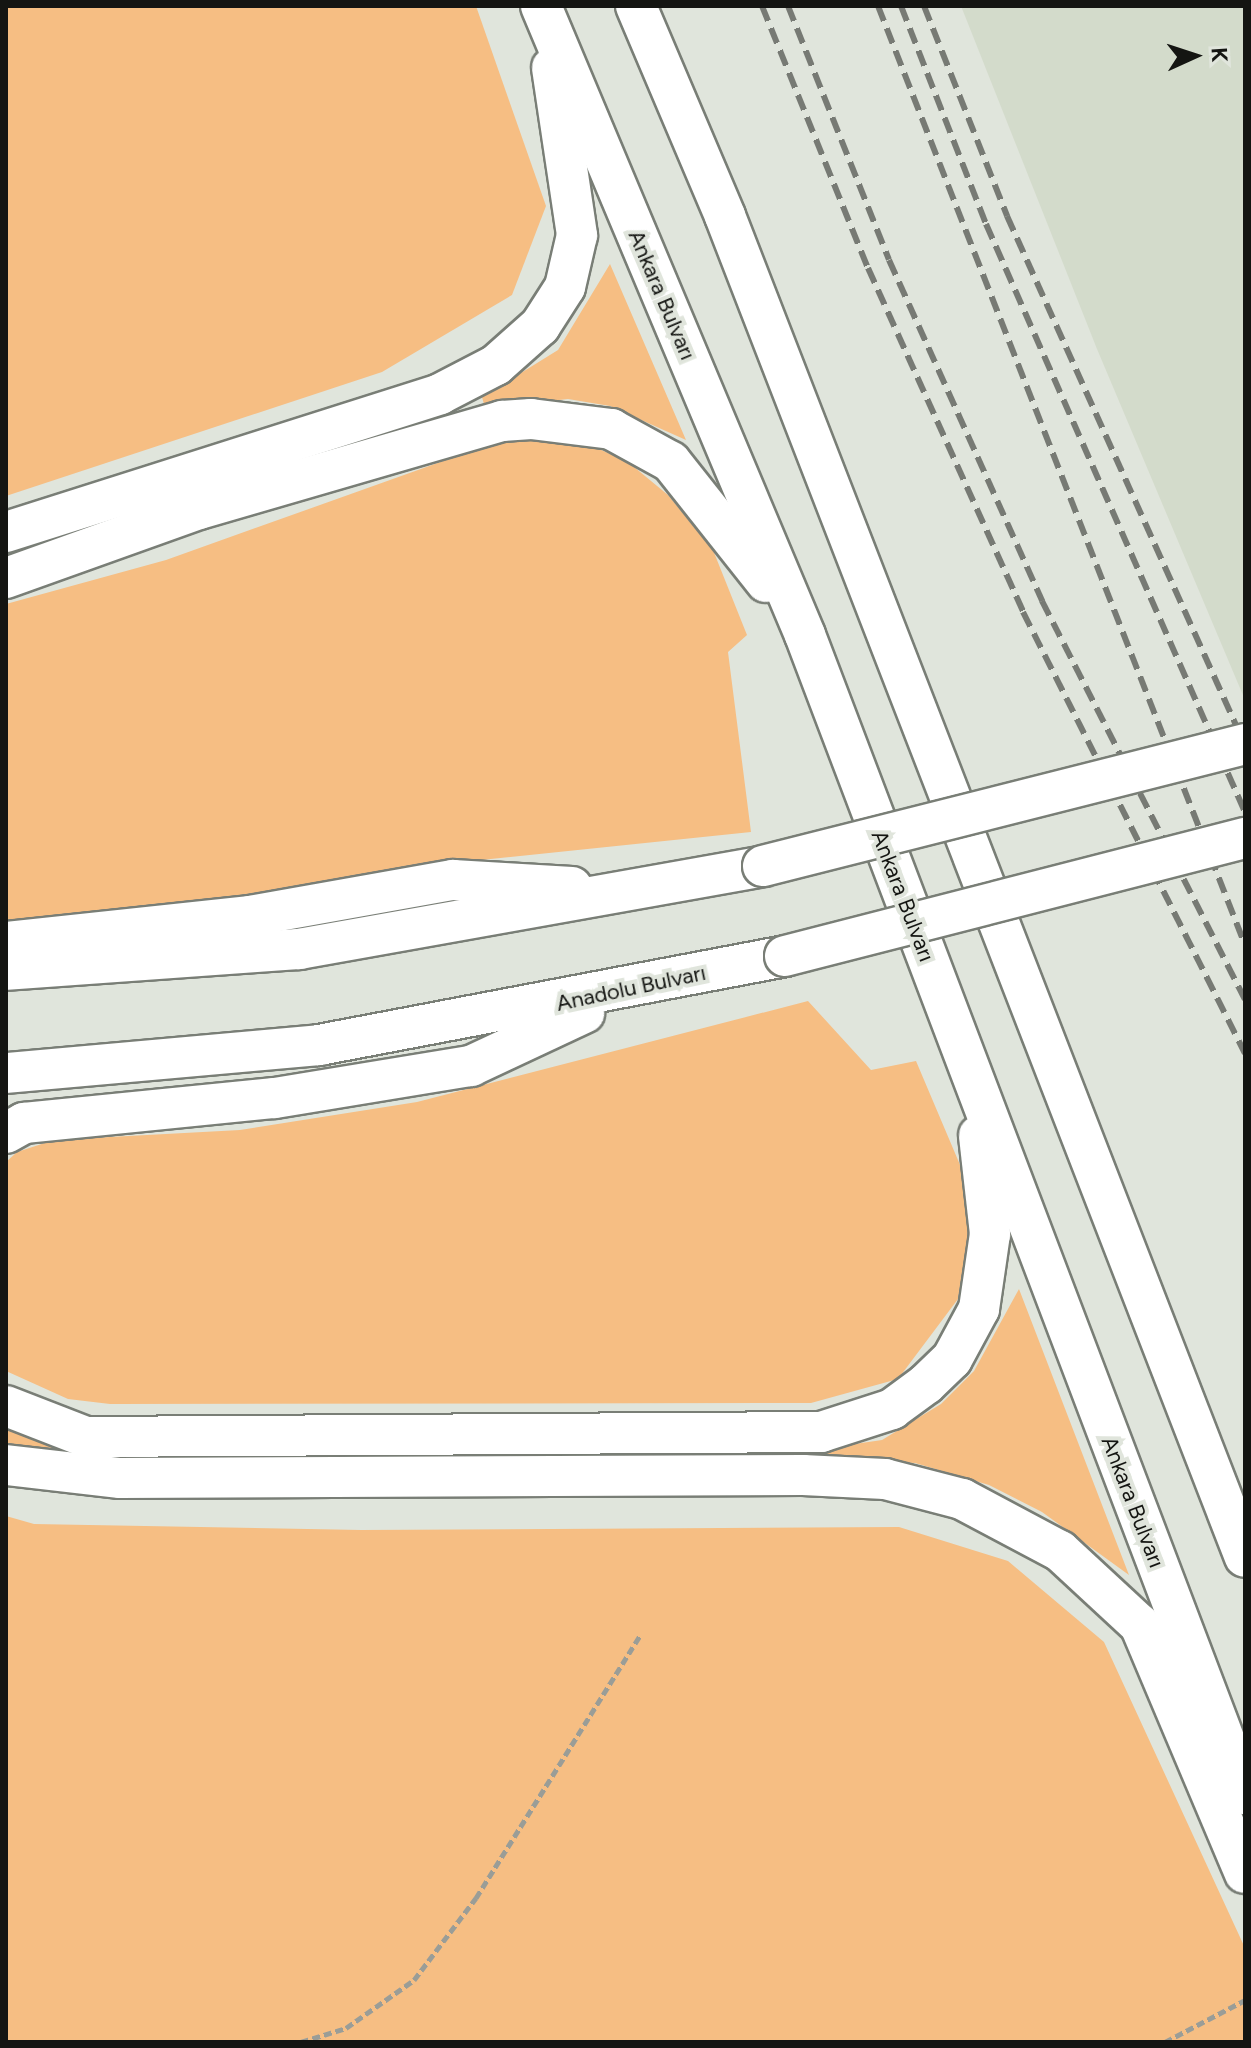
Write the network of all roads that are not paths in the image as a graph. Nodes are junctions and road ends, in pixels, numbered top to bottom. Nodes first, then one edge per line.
1 (636, 6) edge
2 (542, 8) edge
3 (6, 532) edge
4 (6, 578) edge
5 (805, 635) junction
6 (1245, 744) edge
7 (1245, 838) edge
8 (640, 891) junction
9 (6, 942) edge
10 (6, 970) edge
11 (640, 986) junction
12 (6, 1073) edge
13 (971, 1077) junction
14 (6, 1133) edge
15 (6, 1406) edge
16 (6, 1465) edge
17 (1245, 1557) edge
18 (1245, 1794) edge
19 (1245, 1873) edge

1 - 17 main road
2 - 3 main road
2 - 5 main road, Ankara Bulvarı
4 - 5 main road
5 - 13 main road, Ankara Bulvarı
6 - 8 main road, bridge
7 - 11 main road, Anadolu Bulvarı, bridge
8 - 9 main road
8 - 10 main road
11 - 12 main road, Anadolu Bulvarı
11 - 14 main road
13 - 15 main road
13 - 18 main road, Ankara Bulvarı
16 - 19 main road

